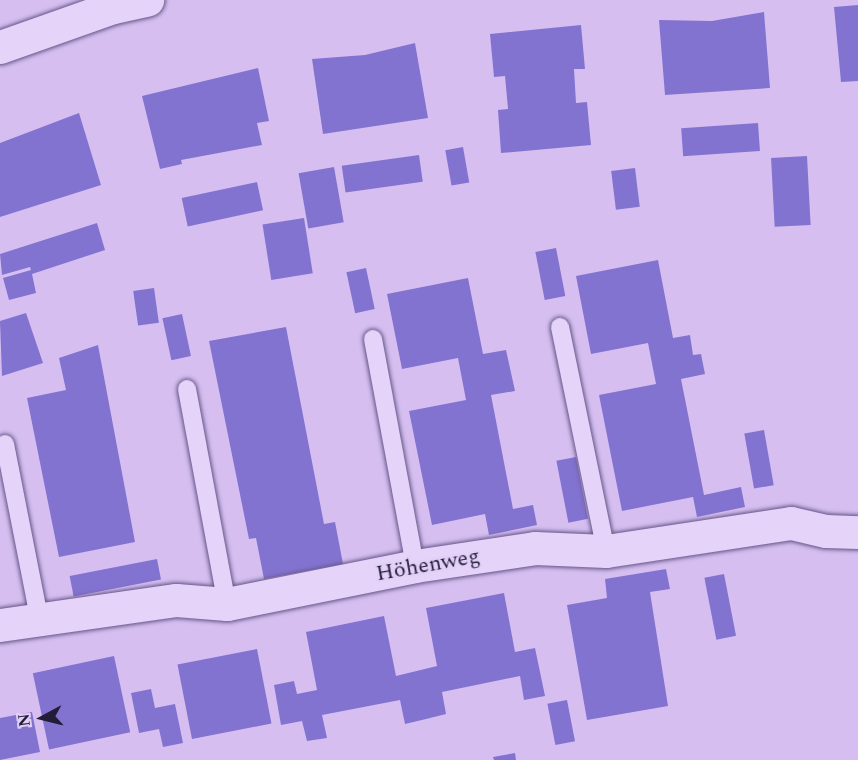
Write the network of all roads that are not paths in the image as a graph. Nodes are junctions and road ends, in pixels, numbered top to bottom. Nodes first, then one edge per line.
1 (147, 0) edge
2 (0, 47) edge
3 (560, 327) dead end
4 (373, 339) dead end
5 (187, 389) dead end
6 (5, 444) dead end
7 (858, 532) edge
8 (606, 551) junction
9 (415, 566) junction
10 (227, 604) junction
11 (39, 618) junction
12 (0, 625) edge

1 - 2 street
3 - 8 lane
4 - 9 lane
5 - 10 lane
6 - 11 lane
7 - 8 street, Höhenweg
8 - 9 street, Höhenweg
9 - 10 street, Höhenweg
10 - 11 street, Höhenweg
11 - 12 street, Höhenweg

